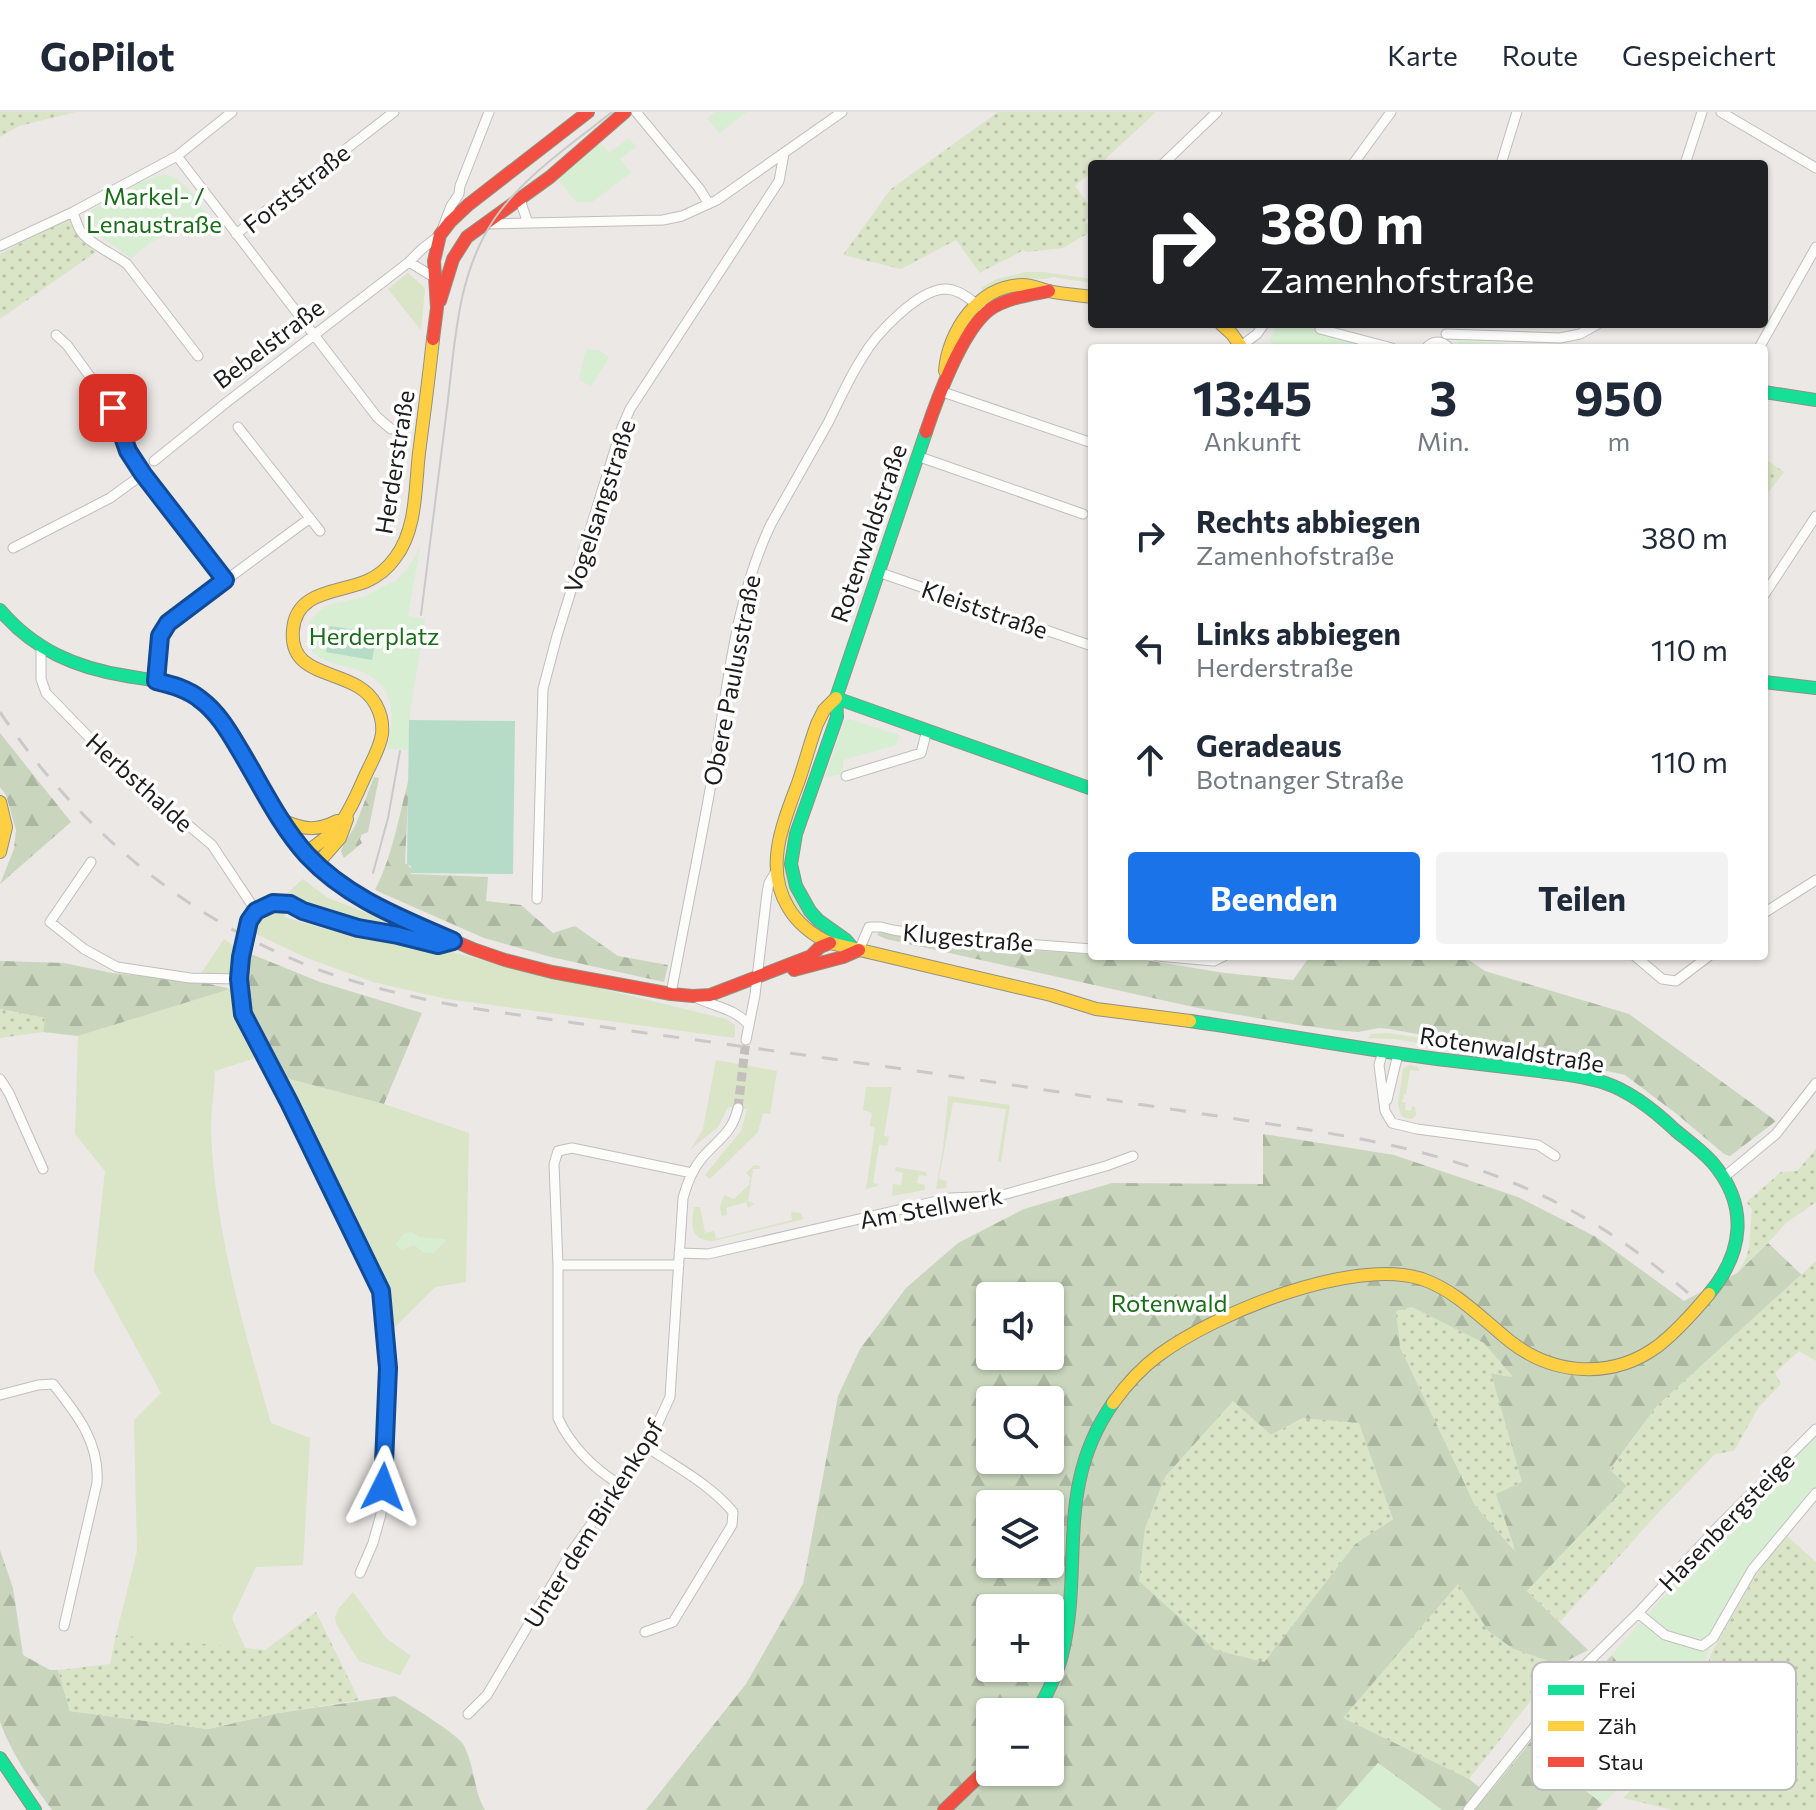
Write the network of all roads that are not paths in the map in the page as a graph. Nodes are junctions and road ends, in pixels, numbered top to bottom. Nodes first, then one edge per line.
1 (232, 112) edge
2 (394, 112) edge
3 (489, 112) edge
4 (588, 112) edge
5 (625, 112) edge
6 (636, 112) edge
7 (842, 112) edge
8 (1217, 112) edge
9 (1391, 112) edge
10 (1517, 112) edge
11 (1702, 112) edge
12 (1721, 112) edge
13 (784, 154) junction
14 (177, 156) junction
15 (1167, 160) edge
16 (1356, 160) edge
17 (1502, 160) edge
18 (1686, 160) edge
19 (1816, 168) edge
20 (459, 194) junction
21 (477, 198) junction
22 (521, 198) junction
23 (709, 204) junction
24 (73, 212) junction
25 (528, 223) junction
26 (484, 224) junction
27 (236, 234) junction
28 (440, 235) junction
29 (0, 246) edge
30 (1816, 247) edge
31 (409, 262) junction
32 (440, 279) junction
33 (1049, 291) junction
34 (1088, 296) edge
35 (976, 304) junction
36 (988, 311) junction
37 (1224, 328) edge
38 (1261, 328) edge
39 (1591, 328) edge
40 (1320, 329) dead end
41 (56, 335) dead end
42 (314, 336) junction
43 (1447, 337) edge
44 (1238, 344) edge
45 (1245, 344) edge
46 (1377, 344) edge
47 (1761, 344) edge
48 (198, 356) dead end
49 (942, 387) junction
50 (1768, 393) edge
51 (1816, 400) edge
52 (238, 427) dead end
53 (391, 429) dead end
54 (1088, 442) edge
55 (917, 456) junction
56 (154, 461) dead end
57 (143, 474) junction
58 (1083, 514) dead end
59 (1816, 516) edge
60 (310, 518) junction
61 (320, 531) dead end
62 (13, 548) dead end
63 (878, 572) junction
64 (225, 580) junction
65 (1768, 589) edge
66 (0, 610) edge
67 (1088, 645) edge
68 (41, 648) junction
69 (156, 681) junction
70 (1768, 682) edge
71 (1816, 688) edge
72 (836, 698) junction
73 (927, 730) junction
74 (846, 776) dead end
75 (1088, 788) edge
76 (791, 801) junction
77 (0, 802) edge
78 (807, 805) junction
79 (347, 815) junction
80 (282, 820) junction
81 (0, 852) edge
82 (305, 853) junction
83 (91, 862) dead end
84 (317, 864) junction
85 (776, 871) junction
86 (1816, 880) edge
87 (537, 899) dead end
88 (1768, 910) edge
89 (256, 911) junction
90 (818, 920) junction
91 (453, 941) junction
92 (823, 943) junction
93 (855, 948) junction
94 (1088, 949) edge
95 (1640, 960) edge
96 (1704, 960) edge
97 (783, 969) junction
98 (757, 978) junction
99 (239, 979) junction
100 (671, 994) junction
101 (693, 996) junction
102 (748, 1024) junction
103 (746, 1040) tunnel mouth
104 (1383, 1051) junction
105 (1398, 1054) junction
106 (0, 1079) edge
107 (1816, 1083) edge
108 (9, 1093) junction
109 (0, 1100) edge
110 (1386, 1103) junction
111 (738, 1108) tunnel mouth
112 (48, 1149) dead end
113 (37, 1154) junction
114 (1133, 1156) dead end
115 (1555, 1156) dead end
116 (43, 1169) dead end
117 (692, 1173) junction
118 (1723, 1178) junction
119 (679, 1253) junction
120 (558, 1265) junction
121 (679, 1265) junction
122 (0, 1395) edge
123 (1816, 1429) edge
124 (647, 1447) junction
125 (619, 1484) junction
126 (1816, 1493) edge
127 (360, 1573) dead end
128 (1638, 1613) junction
129 (64, 1626) dead end
130 (645, 1632) dead end
131 (1588, 1662) edge
132 (1044, 1698) edge
133 (468, 1714) dead end
134 (1532, 1730) edge
135 (0, 1758) edge
136 (976, 1779) edge
137 (35, 1810) edge
138 (944, 1810) edge
139 (1468, 1810) edge

1 - 14 street
2 - 27 street, Forststraße
3 - 20 street
4 - 21 main road, Bebelstraße
5 - 22 main road
6 - 23 street
7 - 13 street
8 - 15 street
9 - 16 street
10 - 17 street
11 - 18 street
12 - 19 street
13 - 23 street
13 - 87 street, Vogelsangstraße
14 - 24 street
14 - 27 street
20 - 21 street
20 - 28 street
21 - 28 main road, Bebelstraße
22 - 25 street
22 - 26 main road
23 - 25 street
24 - 29 street
24 - 48 street
25 - 26 street
26 - 32 main road
27 - 42 street
28 - 31 street, Bebelstraße
28 - 32 main road
30 - 47 street
31 - 32 street
31 - 42 street, Bebelstraße
32 - 79 main road, Herderstraße
33 - 34 main road
33 - 35 main road
33 - 36 main road
35 - 36 street, Obere Paulusstraße
35 - 49 main road, Rotenwaldstraße
35 - 100 street, Obere Paulusstraße
36 - 49 main road, Rotenwaldstraße
37 - 44 main road
38 - 45 street
39 - 43 street
40 - 46 street
41 - 57 street
42 - 53 street
42 - 56 street, Bebelstraße
49 - 54 street
49 - 55 main road, Rotenwaldstraße
50 - 51 main road
52 - 60 street
55 - 58 street
55 - 63 main road, Rotenwaldstraße
57 - 62 street
57 - 64 street
59 - 65 street
60 - 61 street
60 - 64 street
63 - 67 street, Kleiststraße
63 - 72 main road, Rotenwaldstraße
64 - 69 street
66 - 68 main road
68 - 69 main road
68 - 89 street, Herbsthalde
69 - 80 main road
70 - 71 main road
72 - 73 main road
72 - 76 main road, Rotenwaldstraße
72 - 78 main road, Rotenwaldstraße
73 - 74 street
73 - 75 main road
76 - 78 main road
76 - 85 main road, Rotenwaldstraße
77 - 81 main road
78 - 90 main road, Rotenwaldstraße
79 - 80 main road
79 - 82 main road, Herderstraße
79 - 84 main road, Herderstraße
80 - 82 main road
82 - 84 main road
83 - 99 street
84 - 91 main road
85 - 92 main road, Rotenwaldstraße
85 - 98 street, Rotenwaldstraße
86 - 88 street
89 - 91 street
89 - 99 street
90 - 92 main road
90 - 93 main road, Rotenwaldstraße
91 - 100 main road
92 - 93 main road, Rotenwaldstraße
92 - 97 main road
93 - 94 street, Klugestraße
93 - 97 main road
93 - 104 main road, Rotenwaldstraße
95 - 96 street
97 - 98 main road
98 - 101 main road
98 - 102 street
99 - 127 street
100 - 101 main road
101 - 102 street
102 - 103 street
104 - 105 main road, Rotenwaldstraße
104 - 110 street
105 - 110 street
105 - 118 main road, Rotenwaldstraße
106 - 108 street
107 - 118 street
108 - 109 street
108 - 113 street
110 - 115 street
111 - 117 street, Unter dem Birkenkopf
112 - 113 street
113 - 116 street
114 - 119 street, Am Stellwerk
117 - 119 street, Unter dem Birkenkopf
117 - 120 street
118 - 132 main road, Rotenwaldstraße
119 - 121 street, Unter dem Birkenkopf
120 - 121 street
120 - 125 street
121 - 124 street, Unter dem Birkenkopf
122 - 129 street
123 - 128 street, Hasenbergsteige
124 - 125 street, Unter dem Birkenkopf
124 - 130 street
125 - 133 street, Unter dem Birkenkopf
126 - 128 street, Hasenbergsteige
128 - 131 street, Hasenbergsteige
134 - 139 street, Hasenbergsteige
135 - 137 main road
136 - 138 main road

